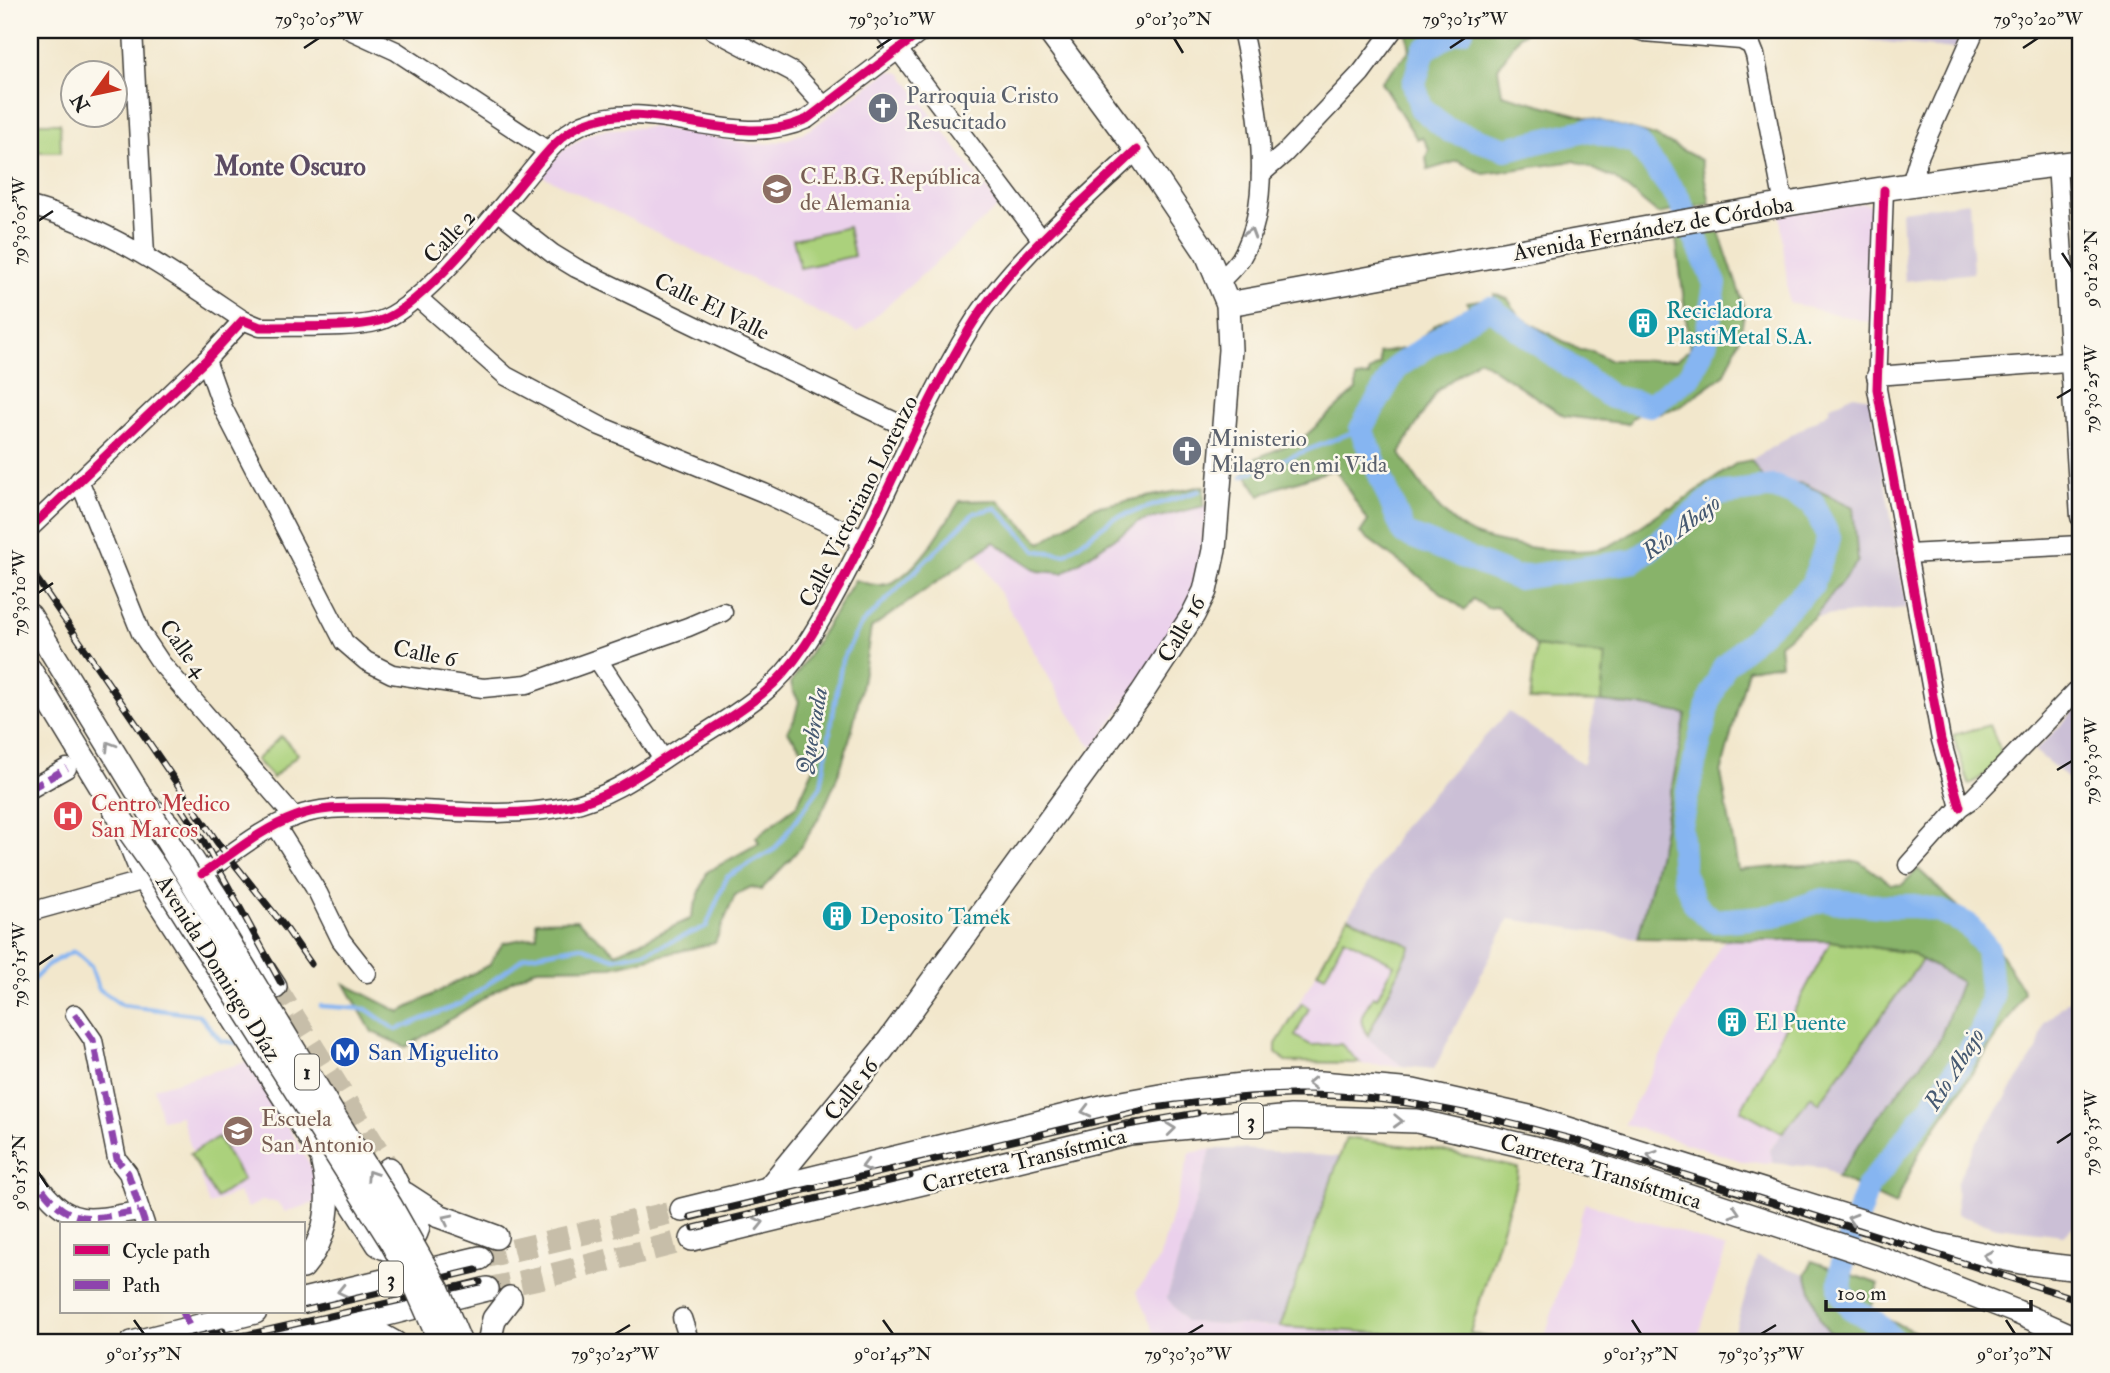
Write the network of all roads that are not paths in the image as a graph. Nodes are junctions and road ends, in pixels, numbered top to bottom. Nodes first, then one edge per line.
1 (133, 30) edge
2 (350, 30) edge
3 (883, 30) edge
4 (924, 30) edge
5 (1048, 30) edge
6 (1242, 30) edge
7 (1393, 30) edge
8 (1637, 30) edge
9 (1975, 30) edge
10 (720, 31) edge
11 (896, 50) junction
12 (824, 106) junction
13 (1137, 150) junction
14 (548, 151) junction
15 (2080, 162) edge
16 (2057, 164) junction
17 (1261, 174) junction
18 (1911, 184) junction
19 (1884, 190) junction
20 (1784, 205) junction
21 (30, 206) edge
22 (498, 211) junction
23 (1042, 240) junction
24 (145, 255) junction
25 (1219, 282) junction
26 (418, 298) junction
27 (1228, 304) junction
28 (243, 320) junction
29 (206, 360) junction
30 (2075, 361) edge
31 (1876, 376) junction
32 (914, 431) junction
33 (79, 480) junction
34 (2080, 517) edge
35 (30, 528) edge
36 (864, 540) junction
37 (2080, 545) edge
38 (1907, 554) junction
39 (723, 612) dead end
40 (30, 616) edge
41 (598, 660) junction
42 (30, 670) edge
43 (2080, 687) edge
44 (663, 759) junction
45 (67, 768) dead end
46 (30, 789) edge
47 (145, 804) junction
48 (1960, 807) junction
49 (294, 817) junction
50 (120, 818) junction
51 (276, 826) junction
52 (1908, 865) dead end
53 (202, 874) junction
54 (145, 880) junction
55 (30, 912) edge
56 (367, 973) dead end
57 (275, 987) tunnel mouth
58 (75, 1014) dead end
59 (817, 1131) junction
60 (308, 1132) junction
61 (389, 1169) tunnel mouth
62 (30, 1173) edge
63 (834, 1174) junction
64 (768, 1189) junction
65 (402, 1192) junction
66 (682, 1210) tunnel mouth
67 (142, 1218) edge
68 (496, 1237) tunnel mouth
69 (692, 1238) tunnel mouth
70 (480, 1258) tunnel mouth
71 (304, 1265) edge
72 (2074, 1270) edge
73 (487, 1289) tunnel mouth
74 (510, 1298) dead end
75 (304, 1300) edge
76 (243, 1314) edge
77 (224, 1317) edge
78 (682, 1318) dead end
79 (187, 1320) edge
80 (330, 1329) junction
81 (2074, 1336) edge
82 (132, 1343) edge
83 (271, 1343) edge
84 (395, 1343) edge
85 (441, 1343) edge
86 (460, 1343) edge
87 (489, 1343) edge
88 (690, 1343) edge

1 - 24 street
2 - 14 street
3 - 11 street
4 - 11 street, Calle 2
5 - 13 main road, Calle 16
6 - 17 street
7 - 17 street
8 - 20 street
9 - 18 street
10 - 12 street
11 - 12 street, Calle 2
11 - 23 street
12 - 14 street, Calle 2
13 - 23 street, Calle Victoriano Lorenzo
13 - 25 main road, Calle 16
14 - 22 street, Calle 2
15 - 16 main road, Avenida Fernández de Córdoba
16 - 18 main road, Avenida Fernández de Córdoba
16 - 30 street
25 -> 17 street
18 - 19 main road, Avenida Fernández de Córdoba
19 - 20 main road, Avenida Fernández de Córdoba
19 - 31 street
20 - 27 main road, Avenida Fernández de Córdoba
21 - 24 street
22 - 26 street, Calle 2
22 - 32 street, Calle El Valle
23 - 32 street, Calle Victoriano Lorenzo
24 - 28 street
25 - 27 main road, Calle 16
26 - 28 street, Calle 2
26 - 36 street
27 - 59 main road, Calle 16
28 - 29 street
29 - 33 street
29 - 41 street, Calle 6
30 - 31 street
30 - 34 street
31 - 38 street
32 - 36 street, Calle Victoriano Lorenzo
33 - 35 street
33 - 49 street, Calle 4
36 - 44 street, Calle Victoriano Lorenzo
37 - 38 street
38 - 48 street
39 - 41 street, Calle 6
47 -> 40 main road, Avenida Domingo Díaz
41 - 44 street
42 - 50 main road, Avenida Domingo Díaz
43 - 48 street
44 - 49 street, Calle Victoriano Lorenzo
45 - 46 street
47 - 53 main road
86 -> 47 main road, Avenida Domingo Díaz / 1, bridge
48 - 52 street
49 - 51 street, Calle Victoriano Lorenzo
50 - 54 main road
50 - 85 main road, Avenida Domingo Díaz, bridge
51 - 53 street, Calle Victoriano Lorenzo
51 - 56 street
53 - 57 main road
54 - 55 street
54 - 60 main road
58 - 67 street
59 - 63 main road, Calle 16
59 - 64 main road, Calle 16
60 - 65 main road
60 - 71 main road
61 - 65 main road
62 - 67 street
63 - 64 main road, Carretera Transístmica / 3
72 -> 63 main road, Carretera Transístmica / 3
64 - 66 main road, Carretera Transístmica / 3
68 -> 65 main road
69 -> 81 main road, Carretera Transístmica / 3
70 -> 75 main road, 3
73 - 80 main road, 3
74 - 87 main road
76 - 77 main road
77 - 79 main road
78 - 88 street
79 - 82 main road
80 - 83 main road, 3
80 - 84 main road

